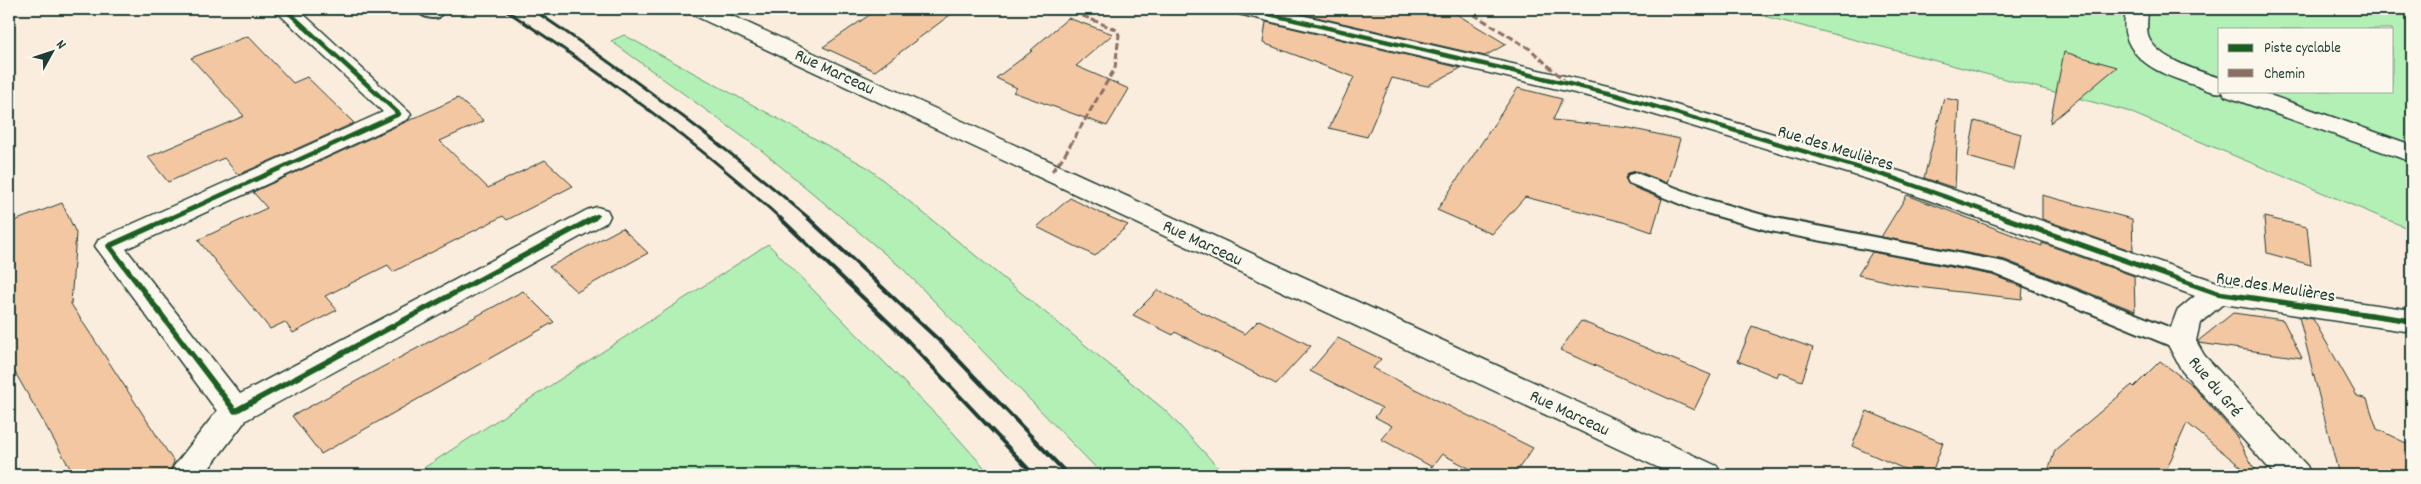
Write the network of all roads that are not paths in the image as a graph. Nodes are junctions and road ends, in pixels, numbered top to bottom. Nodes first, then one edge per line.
1 (285, 9) edge
2 (700, 9) edge
3 (1247, 9) edge
4 (2137, 9) edge
5 (2218, 85) edge
6 (2237, 92) edge
7 (2412, 154) edge
8 (1636, 179) dead end
9 (597, 216) dead end
10 (2217, 293) junction
11 (2412, 321) edge
12 (2181, 341) junction
13 (235, 411) junction
14 (186, 475) edge
15 (1705, 475) edge
16 (2295, 475) edge

1 - 13 street
2 - 15 street, Rue Marceau
3 - 10 street, Rue des Meulières
4 - 5 street
6 - 7 street
8 - 12 lane
9 - 13 street
10 - 11 street, Rue des Meulières
10 - 12 street, Rue du Gré
12 - 16 street, Rue du Gré
13 - 14 street

